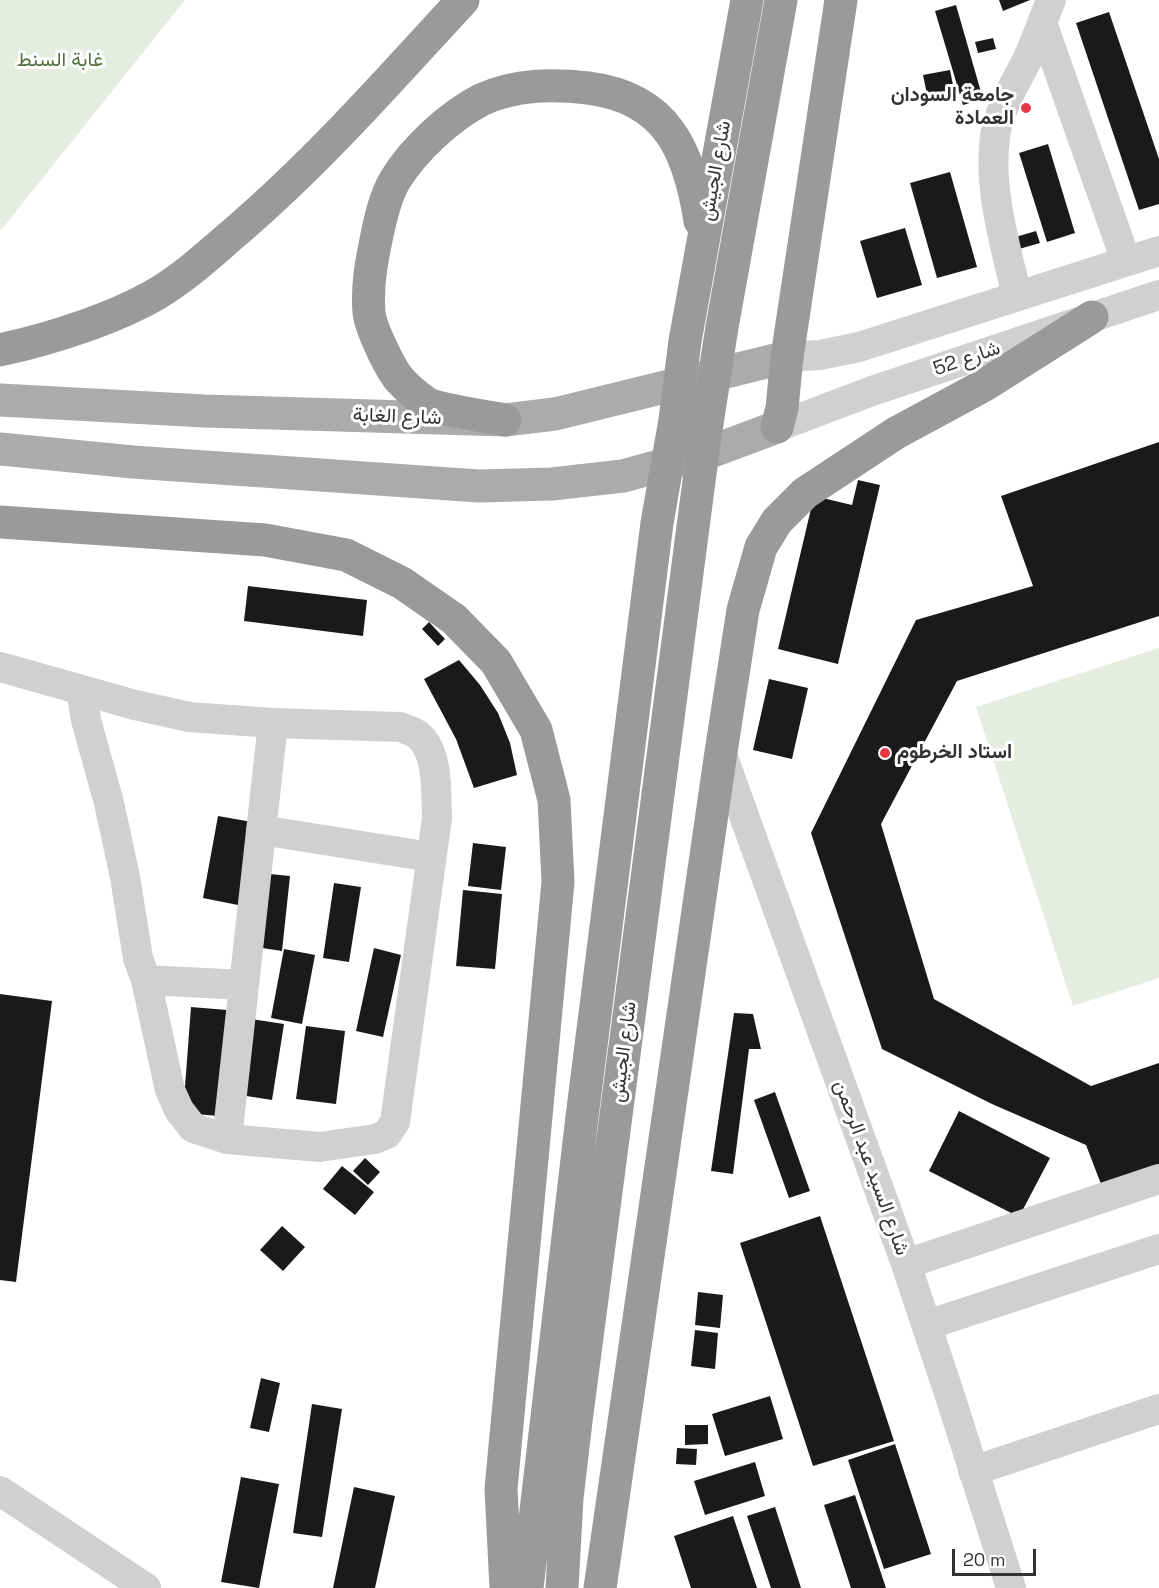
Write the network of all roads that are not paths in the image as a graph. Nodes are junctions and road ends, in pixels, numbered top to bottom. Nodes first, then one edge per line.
1 (463, 0) edge
2 (747, 0) edge
3 (781, 0) edge
4 (841, 0) edge
5 (1047, 11) edge
6 (703, 244) junction
7 (1159, 251) edge
8 (1126, 261) junction
9 (1159, 295) edge
10 (1017, 296) junction
11 (1092, 317) junction
12 (0, 350) edge
13 (787, 357) junction
14 (0, 400) edge
15 (505, 420) junction
16 (777, 427) junction
17 (0, 449) edge
18 (0, 522) edge
19 (0, 667) edge
20 (81, 690) junction
21 (273, 723) junction
22 (721, 752) junction
23 (261, 831) junction
24 (431, 857) junction
25 (146, 980) junction
26 (244, 985) junction
27 (227, 1139) junction
28 (1159, 1179) edge
29 (1159, 1248) edge
30 (906, 1264) junction
31 (927, 1325) junction
32 (1159, 1409) edge
33 (973, 1471) junction
34 (0, 1491) edge
35 (146, 1588) edge
36 (506, 1588) edge
37 (527, 1588) edge
38 (562, 1588) edge
39 (600, 1588) edge
40 (1011, 1588) edge

1 - 12 highway
2 - 6 highway, شارع الجيش
3 - 38 highway, شارع الجيش
4 - 13 highway
5 - 8 street
5 - 10 street
6 - 15 highway
6 - 37 highway, شارع الجيش
7 - 8 street
8 - 10 street
9 - 11 street, شارع 52
10 - 13 street
11 - 16 street, شارع 52
11 - 22 highway
13 - 15 main road, شارع الغابة
13 - 16 highway
14 - 15 main road, شارع الغابة
16 - 17 main road
18 - 36 highway
19 - 20 street
20 - 21 street
20 - 25 street
21 - 23 street
21 - 24 street
22 - 30 street, شارع السيد عبد الرحمن
22 - 39 highway
23 - 24 street
23 - 26 street
24 - 27 street
25 - 26 street
25 - 27 street
26 - 27 street
28 - 30 street
29 - 31 street
30 - 31 street, شارع السيد عبد الرحمن
31 - 33 street, شارع السيد عبد الرحمن
32 - 33 street
33 - 40 street, شارع السيد عبد الرحمن
34 - 35 street

